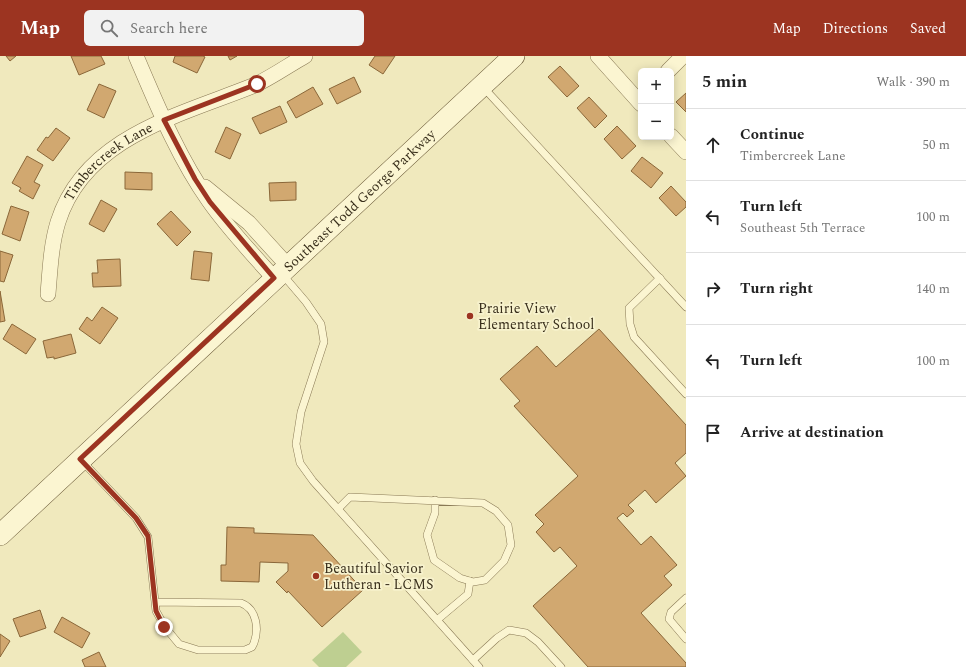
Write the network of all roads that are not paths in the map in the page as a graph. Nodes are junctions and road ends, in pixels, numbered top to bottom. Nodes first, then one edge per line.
1 (136, 56) edge
2 (305, 56) edge
3 (514, 56) edge
4 (598, 56) edge
5 (684, 56) edge
6 (671, 68) edge
7 (482, 85) junction
8 (638, 98) edge
9 (164, 120) junction
10 (674, 139) edge
11 (686, 152) edge
12 (281, 272) junction
13 (660, 278) junction
14 (48, 294) dead end
15 (686, 307) edge
16 (686, 394) edge
17 (80, 459) junction
18 (435, 500) junction
19 (338, 509) junction
20 (0, 534) edge
21 (470, 581) junction
22 (686, 598) edge
23 (155, 602) junction
24 (437, 620) junction
25 (686, 638) edge
26 (473, 660) junction
27 (479, 667) edge
28 (561, 667) edge

1 - 9 street
2 - 9 street, Timbercreek Lane
3 - 7 main road, Southeast Todd George Parkway
4 - 8 street
5 - 6 street
7 - 12 main road, Southeast Todd George Parkway
7 - 13 lane
9 - 12 street
9 - 14 street, Timbercreek Lane
10 - 11 street
12 - 17 main road, Southeast Todd George Parkway
12 - 19 lane
13 - 15 lane
13 - 16 lane
17 - 20 main road, Southeast Todd George Parkway
17 - 23 lane
18 - 19 lane
18 - 21 lane
18 - 21 lane
19 - 24 lane
21 - 24 lane
22 - 25 lane
23 - 23 lane
24 - 26 lane
26 - 27 lane
26 - 28 lane

